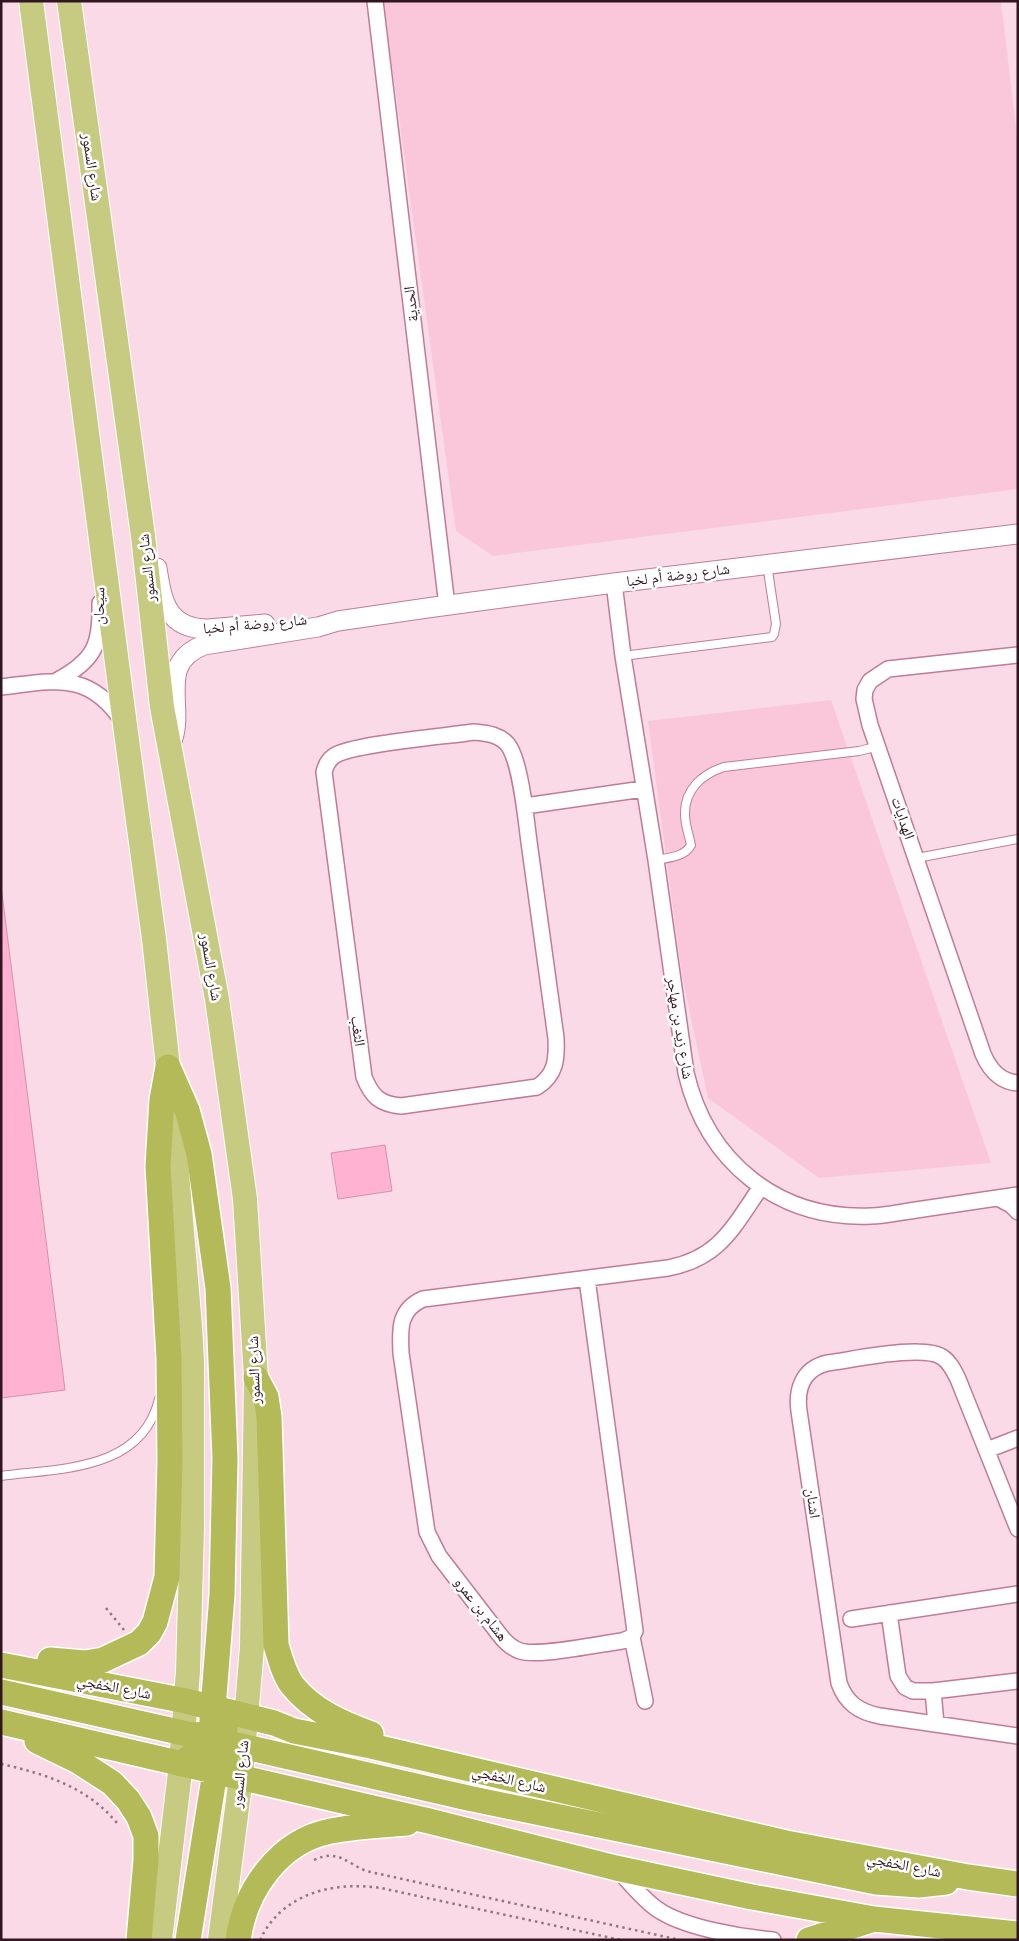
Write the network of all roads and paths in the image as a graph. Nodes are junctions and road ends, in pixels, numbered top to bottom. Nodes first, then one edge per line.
1 (32, 1) edge
2 (69, 1) edge
3 (375, 1) edge
4 (98, 514) junction
5 (1018, 534) edge
6 (143, 536) junction
7 (767, 564) junction
8 (614, 583) junction
9 (447, 606) junction
10 (338, 621) junction
11 (1018, 655) edge
12 (623, 656) junction
13 (58, 680) junction
14 (1, 687) edge
15 (125, 725) junction
16 (879, 746) junction
17 (169, 749) junction
18 (643, 789) junction
19 (524, 806) junction
20 (1018, 839) edge
21 (917, 858) junction
22 (656, 860) junction
23 (168, 1067) junction
24 (1018, 1083) edge
25 (761, 1187) junction
26 (1018, 1195) edge
27 (998, 1198) junction
28 (1018, 1212) edge
29 (586, 1279) junction
30 (169, 1358) junction
31 (256, 1378) junction
32 (1018, 1438) edge
33 (987, 1450) junction
34 (1, 1476) edge
35 (1018, 1529) edge
36 (1018, 1594) edge
37 (890, 1613) junction
38 (851, 1619) dead end
39 (632, 1637) junction
40 (1, 1654) edge
41 (1, 1664) edge
42 (1018, 1682) edge
43 (933, 1691) junction
44 (1, 1692) edge
45 (186, 1701) junction
46 (645, 1701) dead end
47 (213, 1708) junction
48 (246, 1716) junction
49 (1, 1723) edge
50 (936, 1724) junction
51 (1018, 1736) edge
52 (207, 1738) junction
53 (244, 1747) junction
54 (1, 1764) edge
55 (181, 1764) junction
56 (215, 1772) junction
57 (241, 1778) junction
58 (429, 1821) junction
59 (691, 1821) junction
60 (119, 1826) dead end
61 (312, 1860) dead end
62 (616, 1868) junction
63 (968, 1877) junction
64 (1018, 1884) edge
65 (874, 1919) junction
66 (711, 1929) junction
67 (1018, 1934) edge
68 (138, 1940) edge
69 (160, 1940) edge
70 (188, 1940) edge
71 (220, 1940) edge
72 (238, 1940) edge
73 (260, 1940) edge
74 (621, 1940) edge
75 (680, 1940) edge
76 (723, 1940) edge
77 (771, 1940) edge
78 (809, 1940) edge

1 - 4 main road
2 - 6 main road, شارع السمور
3 - 9 street, الحدية
4 - 13 street, سيحان
4 - 15 main road
5 - 7 street, شارع روضة أم لخبا
6 - 10 street, شارع روضة أم لخبا
6 - 17 main road, شارع السمور
7 - 8 street, شارع روضة أم لخبا
7 - 12 lane
8 - 9 street, شارع روضة أم لخبا
8 - 12 street, شارع زيد بن مهاجر
9 - 10 street, شارع روضة أم لخبا
10 - 17 street, شارع روضة أم لخبا
11 - 16 street, الهدايات
12 - 18 street, شارع زيد بن مهاجر
13 - 14 street, سيحان
13 - 15 street, سيحان
15 - 23 main road
16 - 21 street, الهدايات
16 - 22 lane
17 - 31 main road, شارع السمور
18 - 19 street
18 - 22 street, شارع زيد بن مهاجر
19 - 19 street, الثغب
20 - 21 lane
21 - 24 street, الهدايات
22 - 25 street, شارع زيد بن مهاجر
23 - 30 highway
23 - 45 main road
23 - 47 highway
25 - 27 street, شارع زيد بن مهاجر
25 - 29 street, هشام بن عمرو
26 - 27 street, شارع زيد بن مهاجر
27 - 28 street
29 - 39 street
29 - 39 street, هشام بن عمرو
30 - 34 lane
30 - 40 highway
31 - 48 main road, شارع السمور
31 - 59 highway
32 - 33 street
33 - 35 street, اشنان
33 - 50 street, اشنان
36 - 37 street
37 - 38 street
37 - 43 street
39 - 46 street
41 - 45 highway, شارع الخفجي
42 - 43 street
43 - 50 street
44 - 52 highway
45 - 47 highway, شارع الخفجي
45 - 52 highway
47 - 48 highway, شارع الخفجي
47 - 52 highway
48 - 52 highway
48 - 53 main road, شارع السمور
48 - 59 highway, شارع الخفجي
49 - 55 highway
49 - 68 highway
50 - 51 street, اشنان
52 - 53 highway
52 - 55 highway
52 - 56 highway
52 - 57 highway
53 - 57 main road, شارع السمور
53 - 63 highway
54 - 60 path
55 - 56 highway
55 - 69 main road
56 - 57 highway
56 - 70 highway
57 - 58 highway
57 - 71 main road, شارع السمور
58 - 62 highway
58 - 72 highway
59 - 63 highway, شارع الخفجي
61 - 75 path
62 - 65 highway
62 - 66 street
63 - 64 highway, شارع الخفجي
65 - 67 highway
65 - 78 highway
66 - 76 street
66 - 77 street
73 - 74 path

